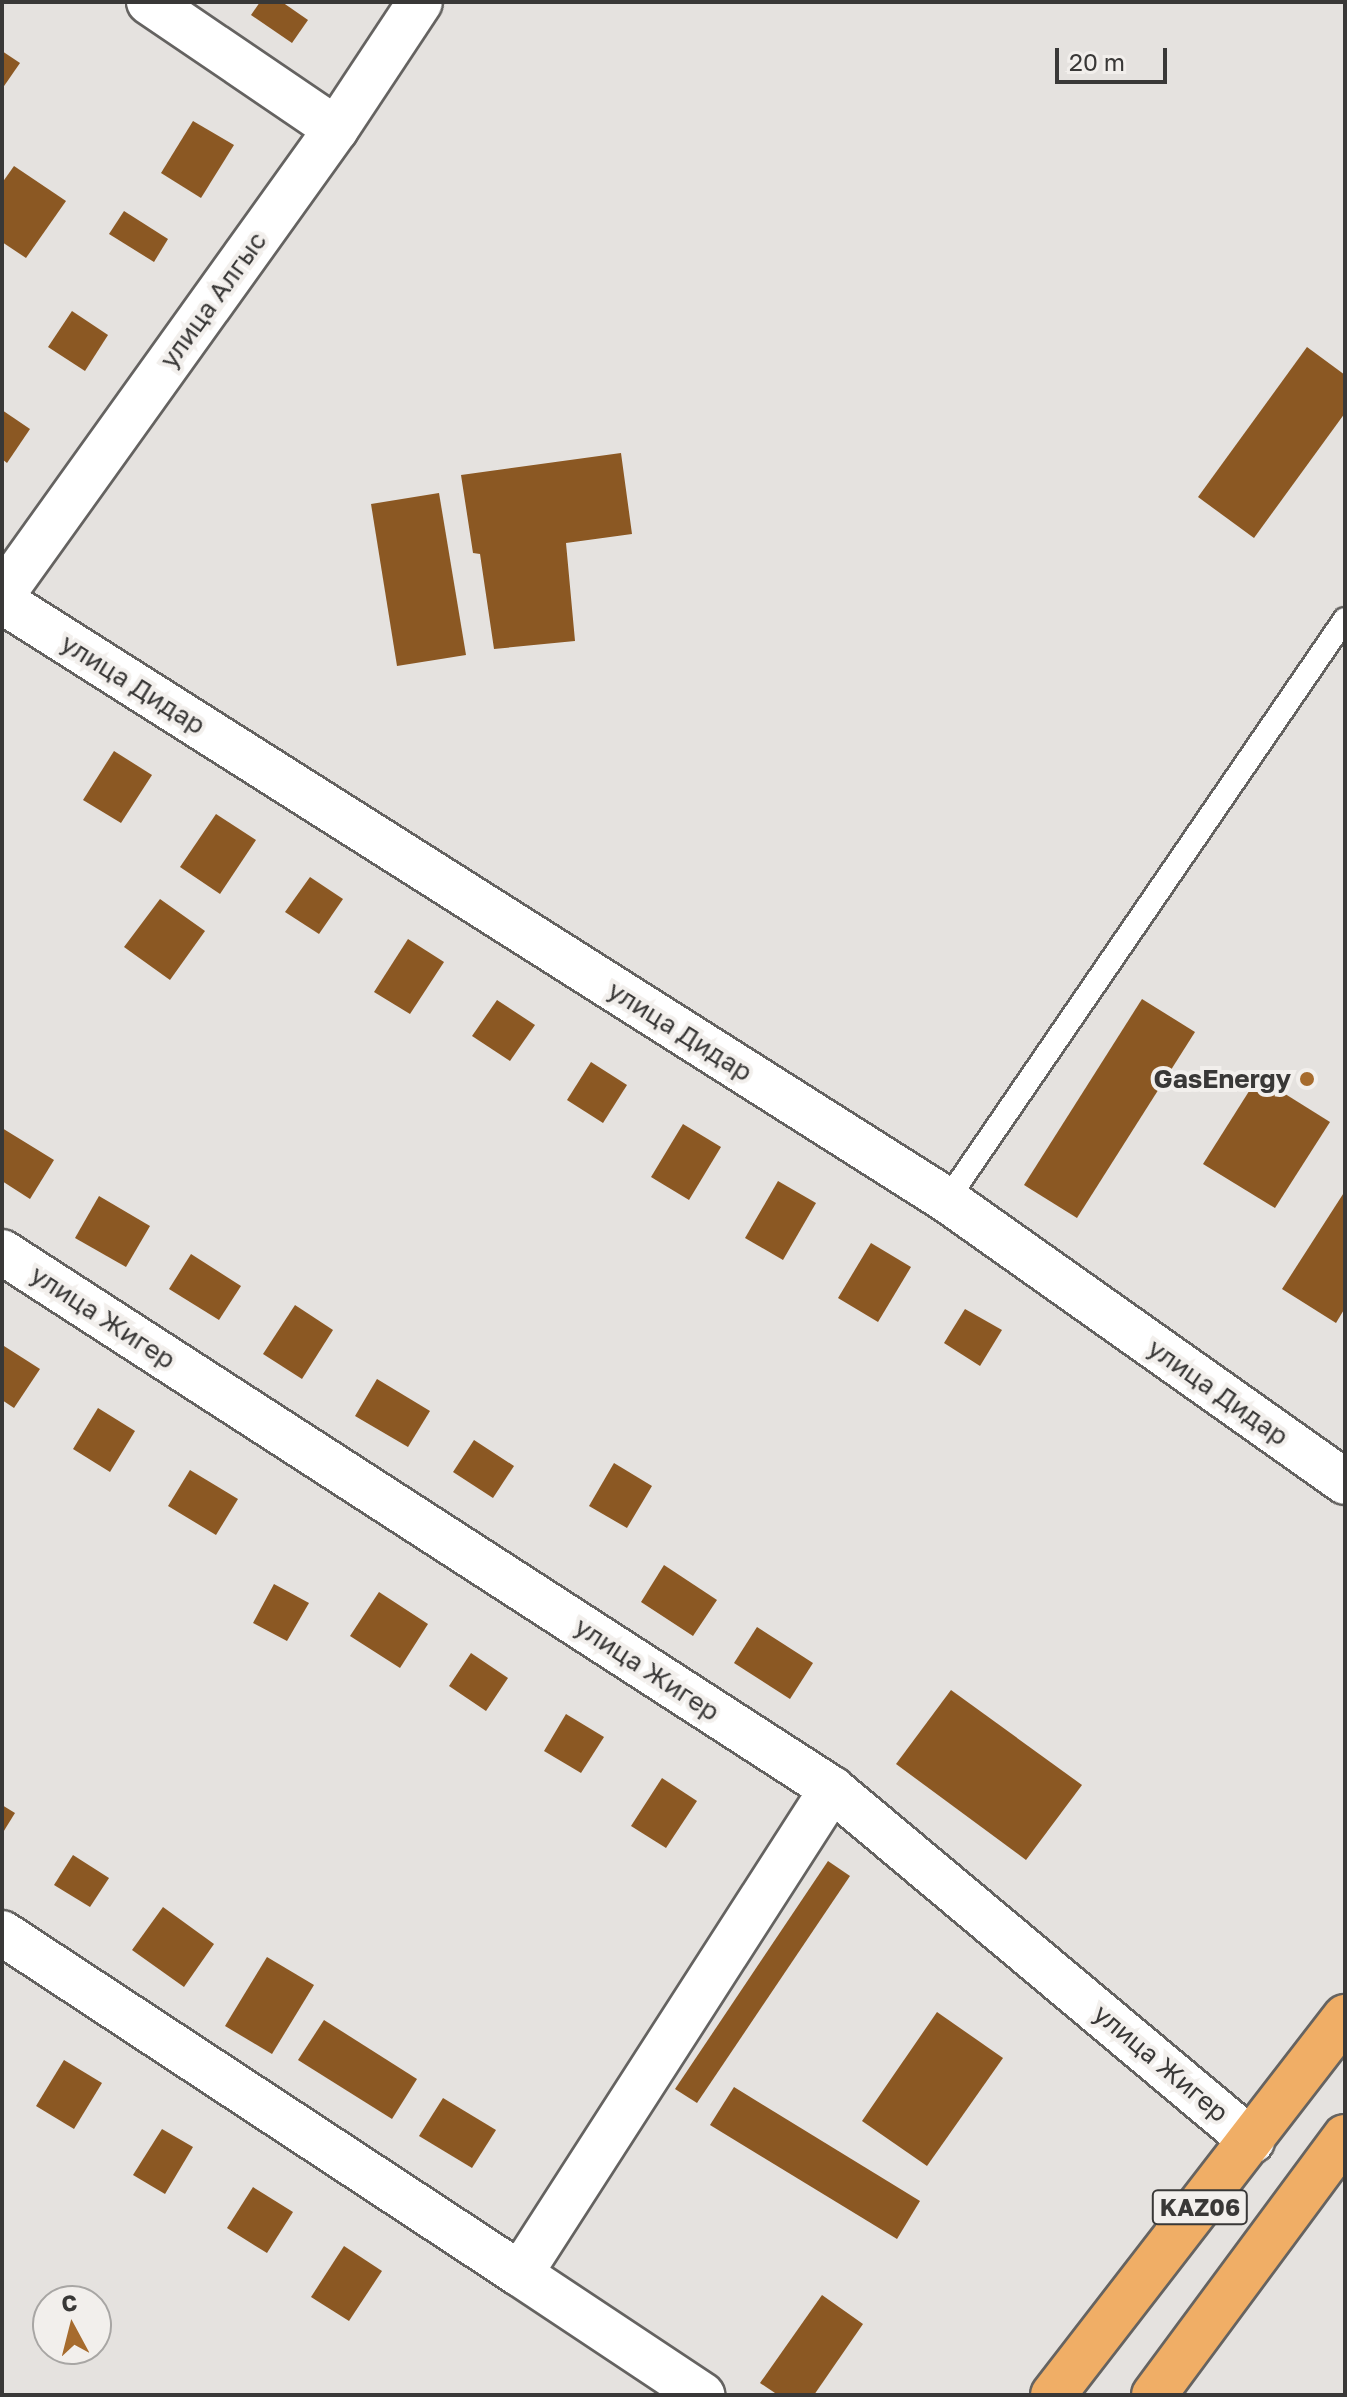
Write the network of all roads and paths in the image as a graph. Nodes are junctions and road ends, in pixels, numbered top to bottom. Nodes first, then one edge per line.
1 (149, 2) edge
2 (420, 2) edge
3 (336, 129) junction
4 (2, 598) edge
5 (1345, 619) edge
6 (947, 1200) junction
7 (2, 1252) edge
8 (1345, 1482) edge
9 (832, 1789) junction
10 (2, 1933) edge
11 (1345, 2017) edge
12 (1345, 2137) edge
13 (1252, 2141) junction
14 (520, 2274) junction
15 (702, 2395) edge
16 (1053, 2395) edge
17 (1154, 2395) edge

1 - 3 street
2 - 3 street, улица Алгыс
3 - 4 street, улица Алгыс
4 - 6 street, улица Дидар
5 - 6 lane
6 - 8 street, улица Дидар
7 - 9 street, улица Жигер
9 - 13 street, улица Жигер
9 - 14 street
10 - 14 street
11 - 13 highway, KАZ06
12 - 17 highway, KАZ06
13 - 16 highway, KАZ06
14 - 15 street

